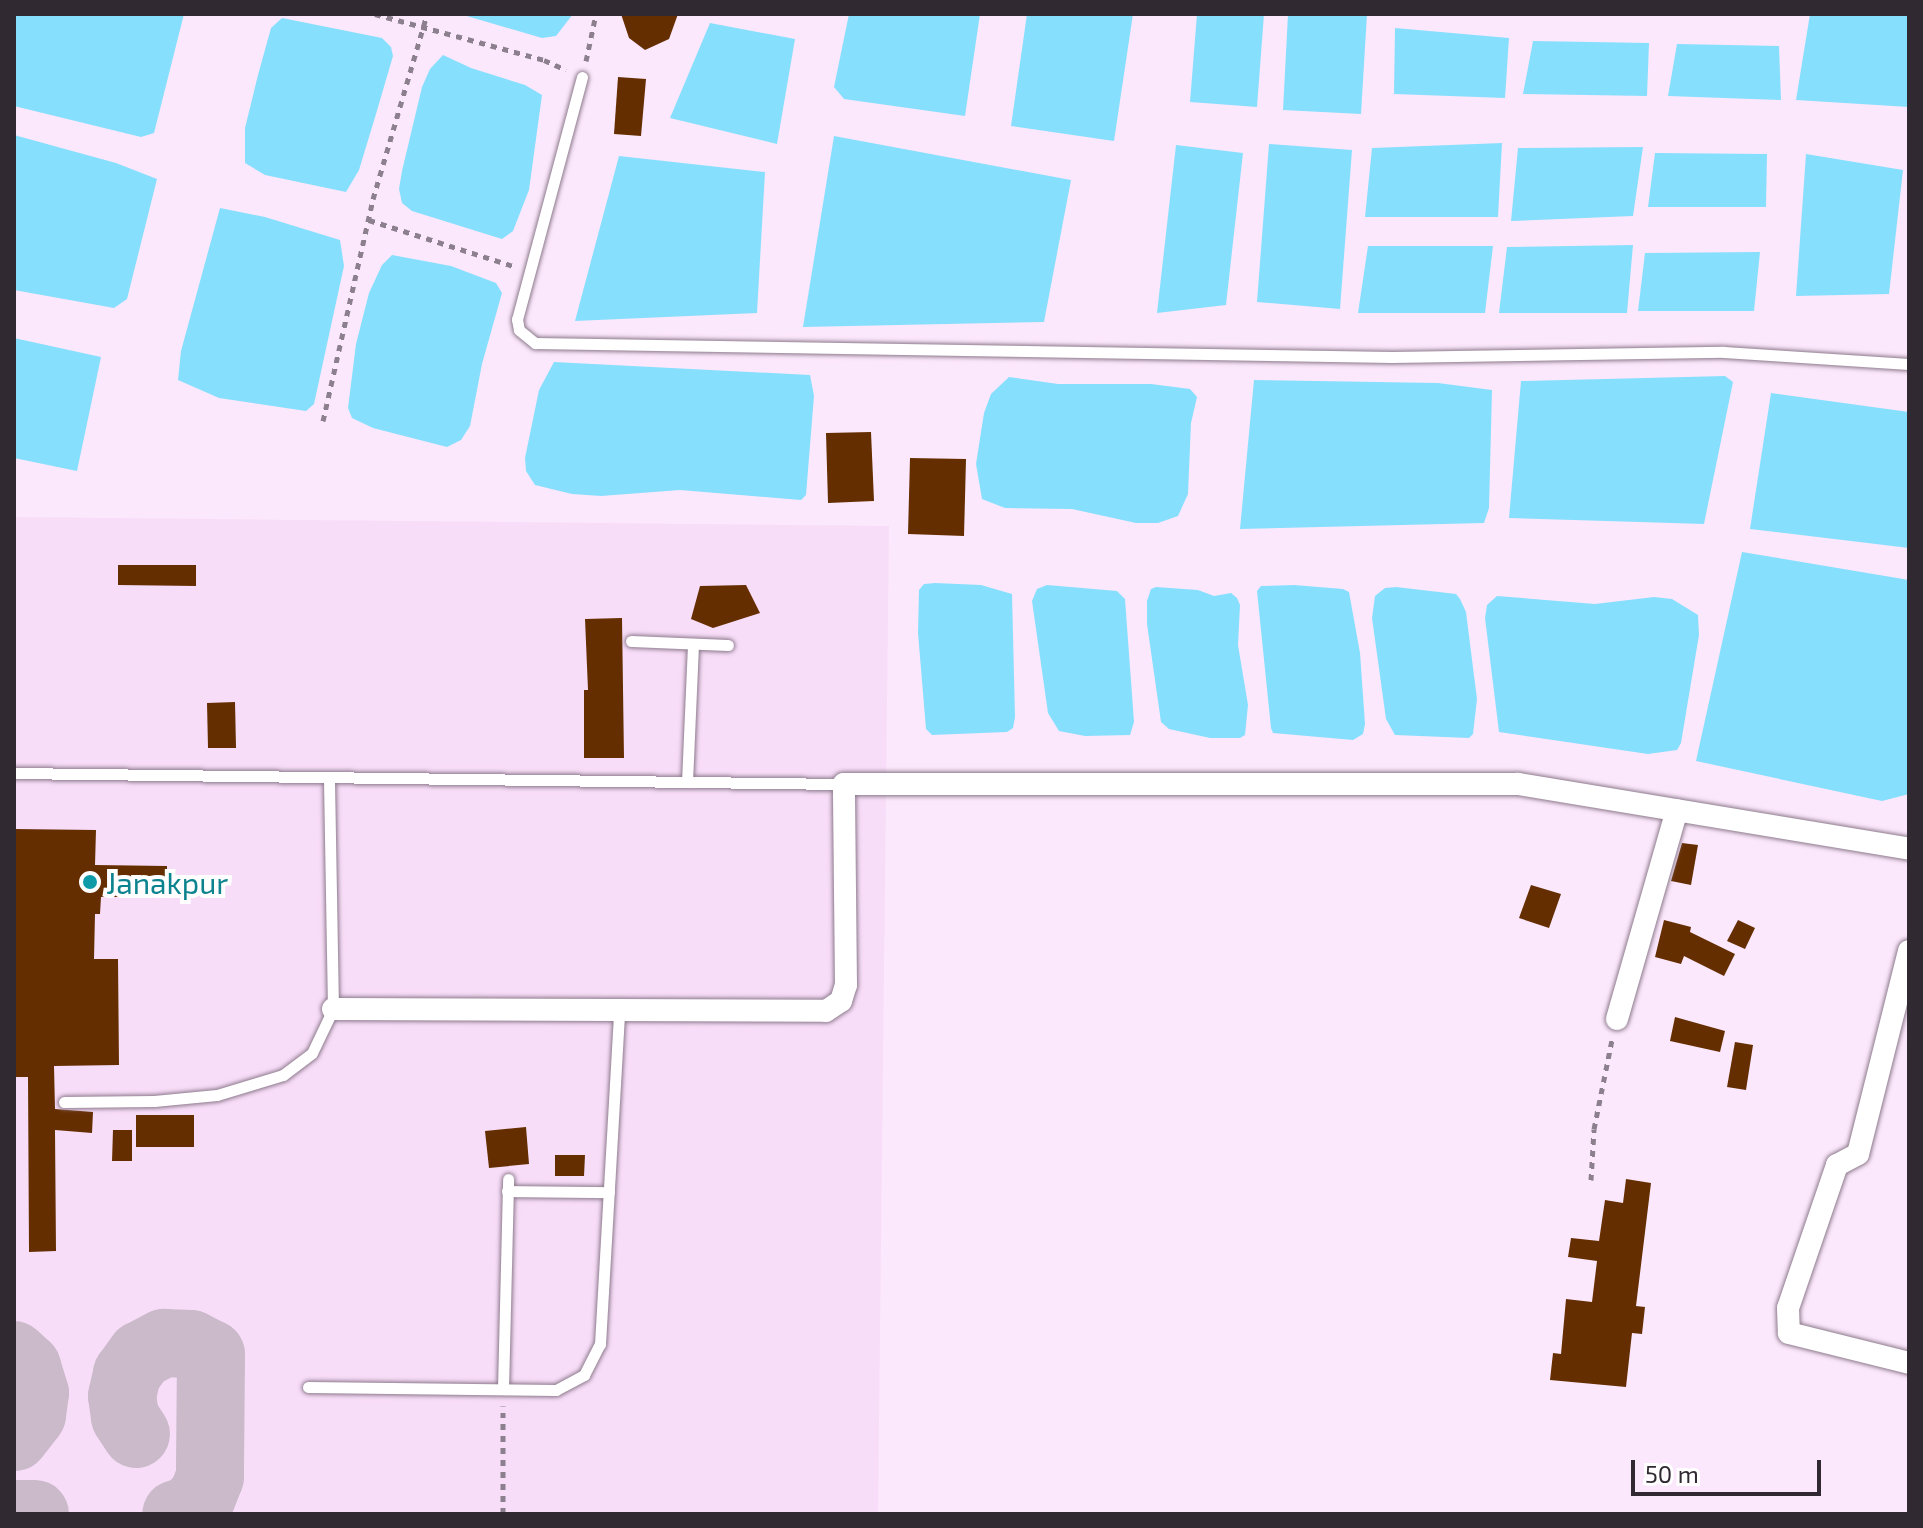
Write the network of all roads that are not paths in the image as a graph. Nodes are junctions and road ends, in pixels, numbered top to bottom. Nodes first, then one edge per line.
1 (582, 77) road end
2 (1909, 364) edge
3 (631, 641) dead end
4 (693, 644) junction
5 (728, 645) dead end
6 (14, 773) edge
7 (329, 778) junction
8 (687, 782) junction
9 (844, 784) junction
10 (1677, 810) junction
11 (1909, 849) edge
12 (1909, 951) edge
13 (333, 1009) junction
14 (619, 1010) junction
15 (1617, 1019) road end
16 (64, 1102) dead end
17 (609, 1192) junction
18 (1909, 1363) edge
19 (308, 1387) dead end
20 (503, 1389) junction

1 - 2 lane
3 - 4 lane
4 - 5 lane
4 - 8 lane
6 - 7 lane
7 - 8 lane
7 - 13 lane
8 - 9 lane
9 - 10 street
9 - 14 street
10 - 11 street
10 - 15 street
12 - 18 street
13 - 14 street
13 - 16 lane
14 - 17 lane
17 - 20 lane
17 - 20 lane
19 - 20 lane

